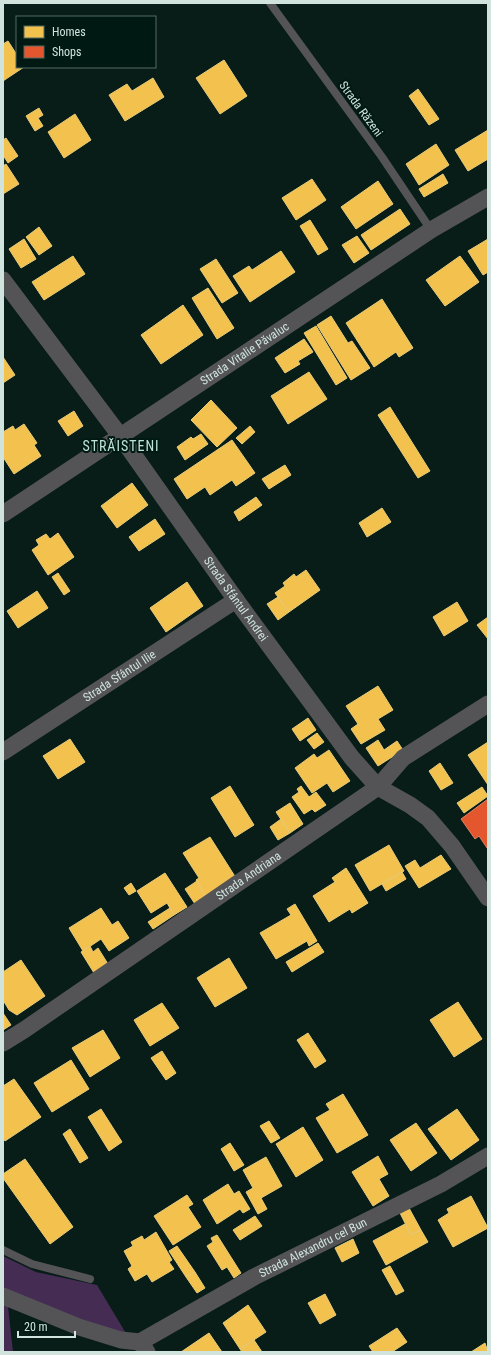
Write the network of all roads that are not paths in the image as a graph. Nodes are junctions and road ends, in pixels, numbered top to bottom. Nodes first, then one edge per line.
1 (270, 3) edge
2 (488, 197) edge
3 (431, 230) junction
4 (3, 280) edge
5 (121, 437) junction
6 (3, 514) edge
7 (236, 600) junction
8 (488, 704) edge
9 (3, 752) edge
10 (378, 787) junction
11 (488, 898) edge
12 (3, 1043) edge
13 (488, 1156) edge
14 (3, 1250) edge
15 (90, 1279) dead end
16 (3, 1296) edge
17 (143, 1347) edge

1 - 3 lane, Strada Răzeni
2 - 3 street, Strada Vitalie Păvaluc
3 - 5 street, Strada Vitalie Păvaluc
4 - 5 street, Strada Sfântul Andrei
5 - 6 street, Strada Vitalie Păvaluc
5 - 7 street, Strada Sfântul Andrei
7 - 9 street, Strada Sfântul Ilie
7 - 10 street, Strada Sfântul Andrei
8 - 10 street, Strada Andriana
10 - 11 street, Strada Sfântul Andrei
10 - 12 street, Strada Andriana
13 - 17 street, Strada Alexandru cel Bun
14 - 15 lane
16 - 17 street

